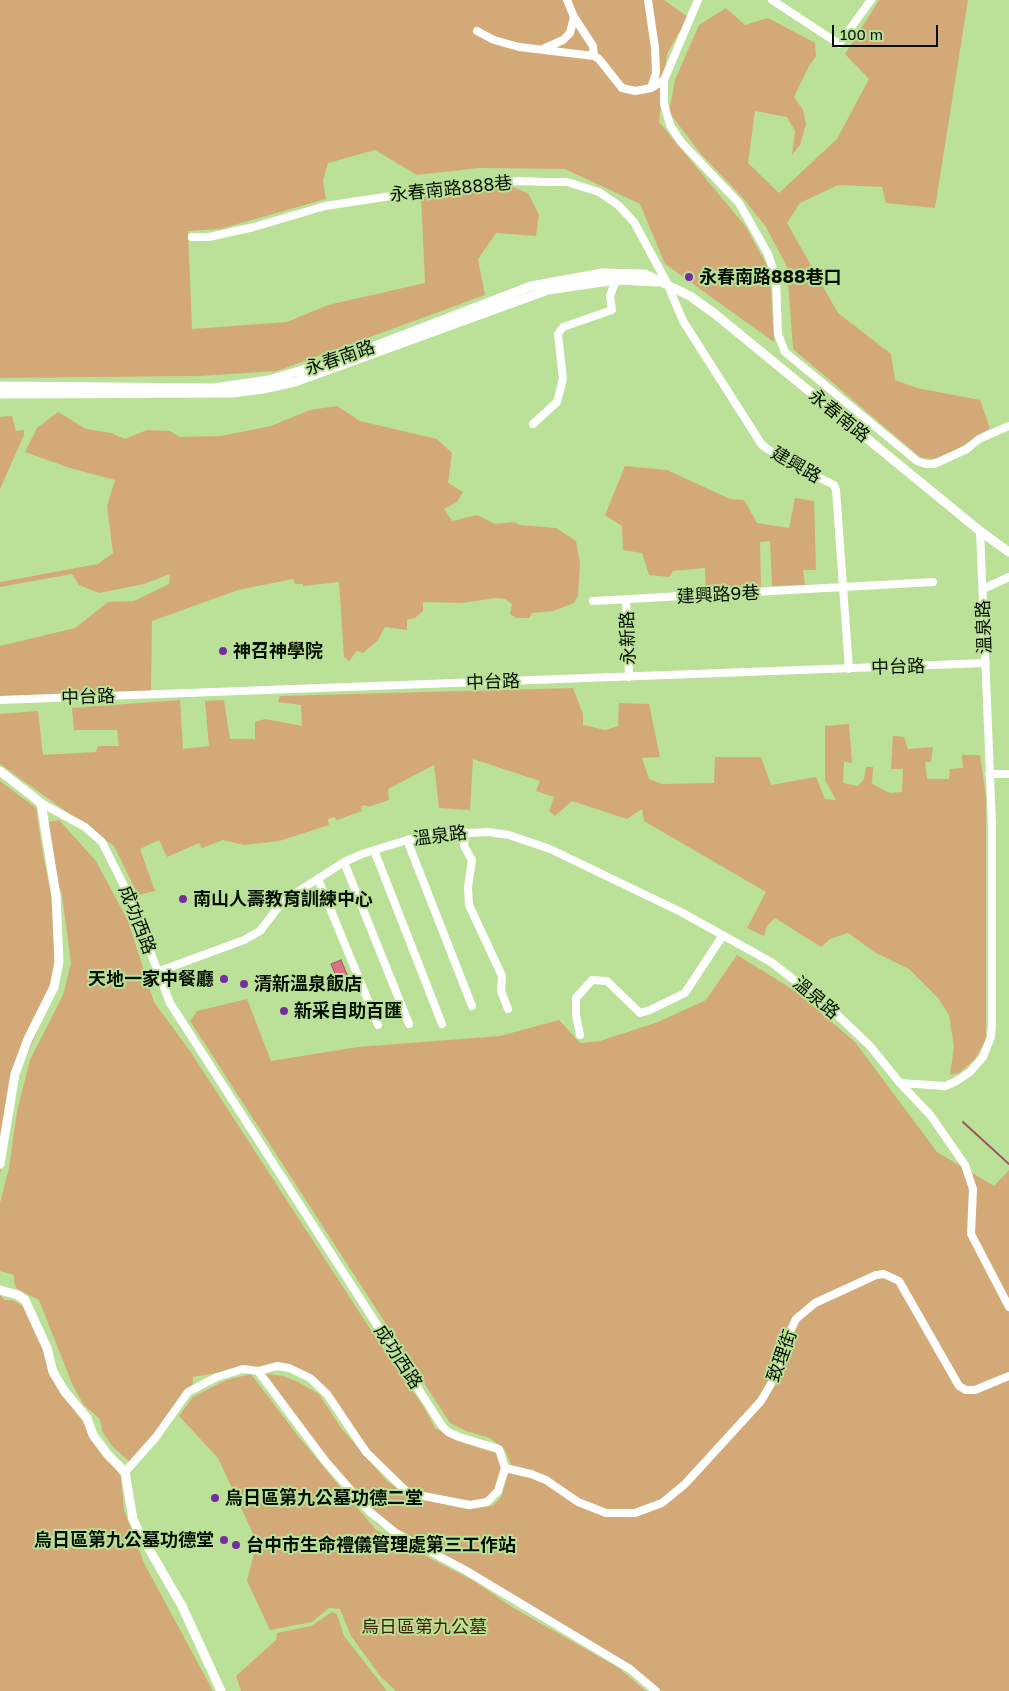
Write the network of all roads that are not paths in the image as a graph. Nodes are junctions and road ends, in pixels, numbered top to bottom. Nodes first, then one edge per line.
1 (567, 0) edge
2 (648, 0) edge
3 (698, 0) edge
4 (772, 0) edge
5 (871, 0) edge
6 (574, 17) junction
7 (477, 30) dead end
8 (545, 48) junction
9 (594, 56) junction
10 (664, 80) junction
11 (651, 88) junction
12 (192, 237) dead end
13 (616, 280) junction
14 (667, 283) junction
15 (294, 378) junction
16 (1, 390) edge
17 (534, 424) dead end
18 (1009, 426) edge
19 (980, 531) junction
20 (1009, 552) edge
21 (1009, 577) edge
22 (933, 582) dead end
23 (844, 587) junction
24 (983, 590) junction
25 (626, 599) junction
26 (593, 601) dead end
27 (986, 664) junction
28 (849, 669) junction
29 (629, 677) junction
30 (0, 700) edge
31 (0, 771) edge
32 (989, 774) junction
33 (1009, 774) edge
34 (41, 803) junction
35 (465, 832) junction
36 (407, 840) junction
37 (374, 850) junction
38 (344, 862) junction
39 (318, 878) junction
40 (723, 934) junction
41 (157, 972) junction
42 (472, 1006) dead end
43 (508, 1009) dead end
44 (409, 1024) dead end
45 (442, 1024) dead end
46 (378, 1025) dead end
47 (580, 1035) dead end
48 (900, 1083) junction
49 (0, 1164) edge
50 (0, 1290) edge
51 (1009, 1307) edge
52 (258, 1371) junction
53 (1009, 1376) edge
54 (505, 1468) junction
55 (125, 1472) junction
56 (221, 1691) edge
57 (656, 1691) edge

1 - 6 street
2 - 11 street
3 - 10 street
4 - 5 street
6 - 8 street
6 - 9 street
7 - 8 street
8 - 9 street
9 - 11 street
10 - 11 street
10 - 18 street
12 - 14 street, 永春南路888巷
13 - 14 street, 永春南路
13 - 15 street, 永春南路
13 - 17 street
14 - 15 street, 永春南路
14 - 19 street, 永春南路
14 - 23 street, 建興路
15 - 16 street, 永春南路
19 - 20 street, 永春南路
19 - 24 street, 溫泉路
21 - 24 street
22 - 23 street, 建興路9巷
23 - 25 street, 建興路9巷
23 - 28 street, 建興路
24 - 27 street, 溫泉路
25 - 26 street, 建興路9巷
25 - 29 street, 永新路
27 - 28 street, 中台路
27 - 32 street, 溫泉路
28 - 29 street, 中台路
29 - 30 street, 中台路
31 - 34 street, 成功西路
32 - 33 street
32 - 48 street, 溫泉路
34 - 41 street, 成功西路
34 - 49 street
35 - 36 street, 溫泉路
35 - 40 street, 溫泉路
35 - 43 street
36 - 37 street, 溫泉路
36 - 42 street
37 - 38 street, 溫泉路
37 - 45 street
38 - 39 street, 溫泉路
38 - 44 street
39 - 41 street, 溫泉路
39 - 46 street
40 - 47 street
40 - 48 street, 溫泉路
41 - 54 street, 成功西路
48 - 51 street
50 - 55 street
52 - 54 street
52 - 55 street
52 - 57 street
53 - 54 street, 致理街
55 - 56 street

